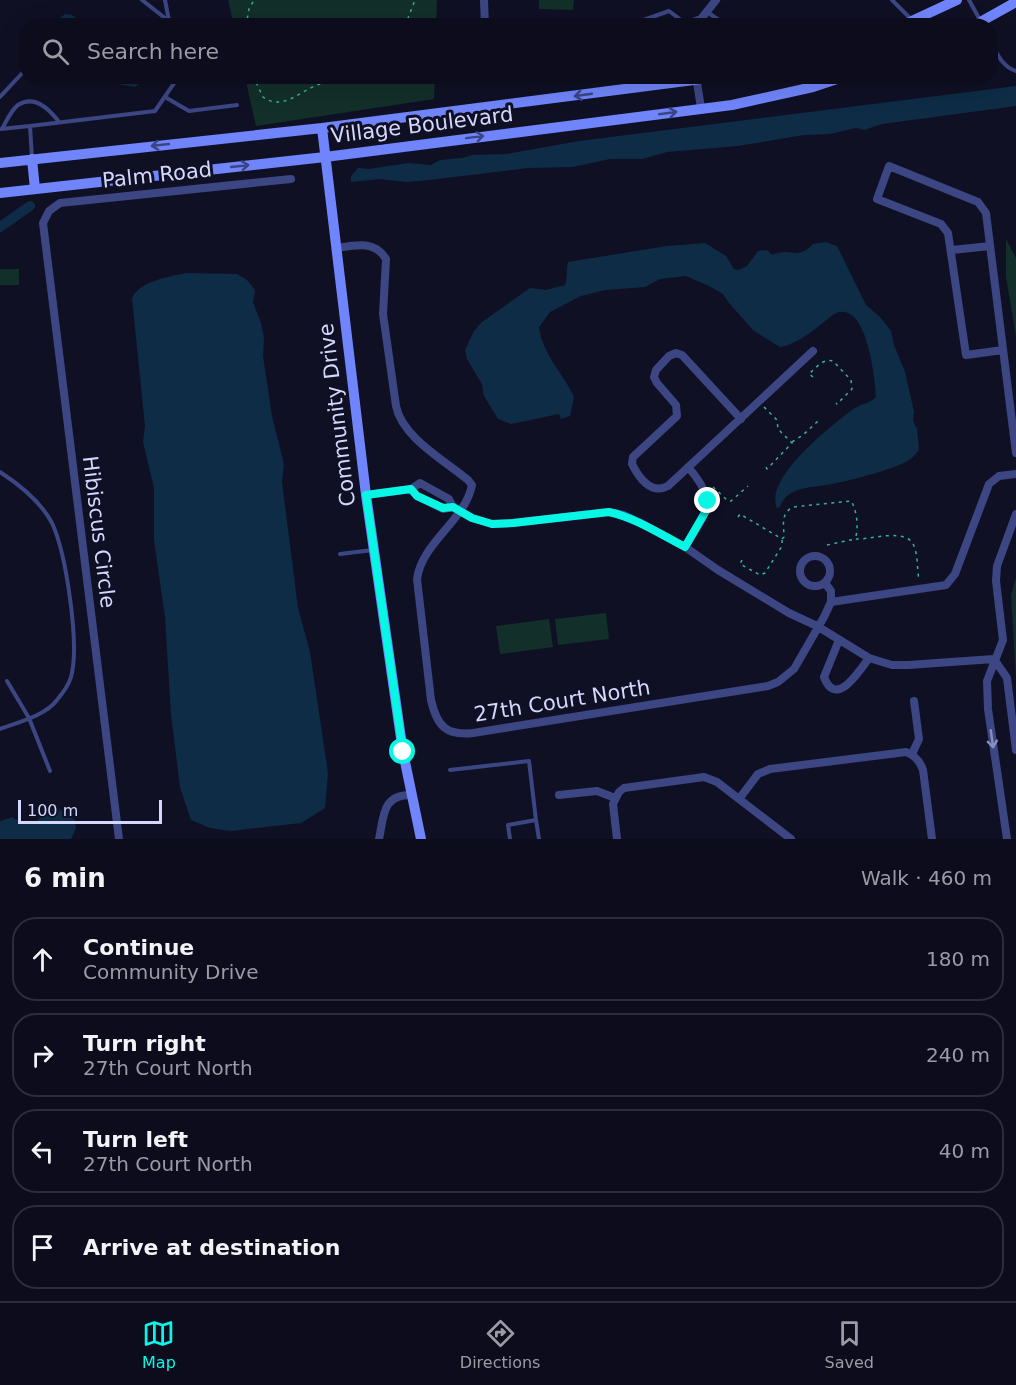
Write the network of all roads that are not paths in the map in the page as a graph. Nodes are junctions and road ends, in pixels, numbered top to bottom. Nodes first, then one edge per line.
1 (142, 0) edge
2 (165, 0) edge
3 (484, 0) edge
4 (716, 0) edge
5 (892, 0) edge
6 (957, 0) edge
7 (969, 0) edge
8 (1016, 2) edge
9 (706, 12) junction
10 (163, 18) edge
11 (169, 18) edge
12 (485, 18) edge
13 (649, 18) edge
14 (676, 18) edge
15 (702, 18) edge
16 (715, 18) edge
17 (910, 18) edge
18 (916, 18) edge
19 (976, 18) edge
20 (989, 18) edge
21 (998, 56) edge
22 (1016, 71) edge
23 (18, 78) edge
24 (174, 84) edge
25 (652, 84) edge
26 (698, 84) edge
27 (822, 84) edge
28 (0, 97) edge
29 (165, 97) junction
30 (237, 105) dead end
31 (700, 108) junction
32 (59, 123) junction
33 (30, 126) junction
34 (322, 128) junction
35 (1, 129) edge
36 (325, 157) junction
37 (32, 159) junction
38 (0, 163) edge
39 (291, 178) dead end
40 (35, 189) junction
41 (0, 193) edge
42 (44, 229) joint
43 (990, 246) junction
44 (337, 248) junction
45 (952, 250) junction
46 (1003, 350) junction
47 (813, 351) dead end
48 (741, 419) junction
49 (1016, 453) edge
50 (688, 467) junction
51 (0, 472) edge
52 (1016, 474) edge
53 (411, 489) junction
54 (366, 495) junction
55 (457, 508) junction
56 (1016, 514) edge
57 (685, 547) junction
58 (373, 550) junction
59 (340, 554) dead end
60 (825, 583) dead end
61 (831, 602) junction
62 (817, 626) junction
63 (839, 640) junction
64 (868, 658) junction
65 (994, 658) junction
66 (7, 681) dead end
67 (914, 701) dead end
68 (29, 718) junction
69 (0, 729) edge
70 (1016, 750) edge
71 (912, 754) junction
72 (450, 770) dead end
73 (50, 771) dead end
74 (412, 795) junction
75 (559, 795) dead end
76 (615, 798) junction
77 (739, 799) junction
78 (536, 820) junction
79 (119, 839) edge
80 (379, 839) edge
81 (421, 839) edge
82 (510, 839) edge
83 (539, 839) edge
84 (617, 839) edge
85 (791, 839) edge
86 (932, 839) edge
87 (1007, 839) edge

1 - 10 lane
2 - 11 lane
3 - 12 street
4 - 9 street
5 - 17 lane
6 - 18 street
7 - 19 lane
8 - 20 street
9 - 15 street
9 - 16 lane
13 - 14 lane
21 - 22 lane
23 - 28 lane
24 - 29 lane
25 -> 34 street, Village Boulevard
26 - 31 street
27 - 31 street, Village Boulevard
29 - 30 lane
29 - 32 lane
36 -> 31 street, Village Boulevard
32 - 33 lane
32 - 35 lane
33 - 35 lane
33 - 37 lane
34 - 36 street, Community Drive
34 -> 37 street, Village Boulevard
40 -> 36 street, Village Boulevard
36 - 44 street, Community Drive
37 - 38 street, Village Boulevard
37 - 40 street
39 - 42 street, Palm Road
40 - 41 street, Village Boulevard
42 - 79 street, Hibiscus Circle
43 - 45 street
43 - 45 street
43 - 46 street
44 - 54 street, Community Drive
44 - 55 street, 27th Court North
45 - 46 street
46 - 49 street
47 - 48 street
48 - 50 street
48 - 50 street
50 - 57 street
51 - 68 lane
52 - 61 street
53 - 54 street
53 - 55 street
53 - 55 street
54 - 58 street, Community Drive
55 - 57 street
55 - 62 street, 27th Court North
56 - 65 street
57 - 62 street
58 - 59 lane
58 - 74 street, Community Drive
60 - 61 street
61 - 62 street, 27th Court North
62 - 63 street
63 - 64 street
63 - 64 street
64 - 65 street
65 - 70 street
65 -> 87 street
66 - 68 lane
67 - 71 street
68 - 69 lane
68 - 73 lane
71 - 77 street
71 - 86 street
72 - 78 lane
74 - 80 street
74 - 81 street, Community Drive
75 - 76 street
76 - 77 street
76 - 84 street
77 - 85 street
78 - 82 lane
78 - 83 lane

